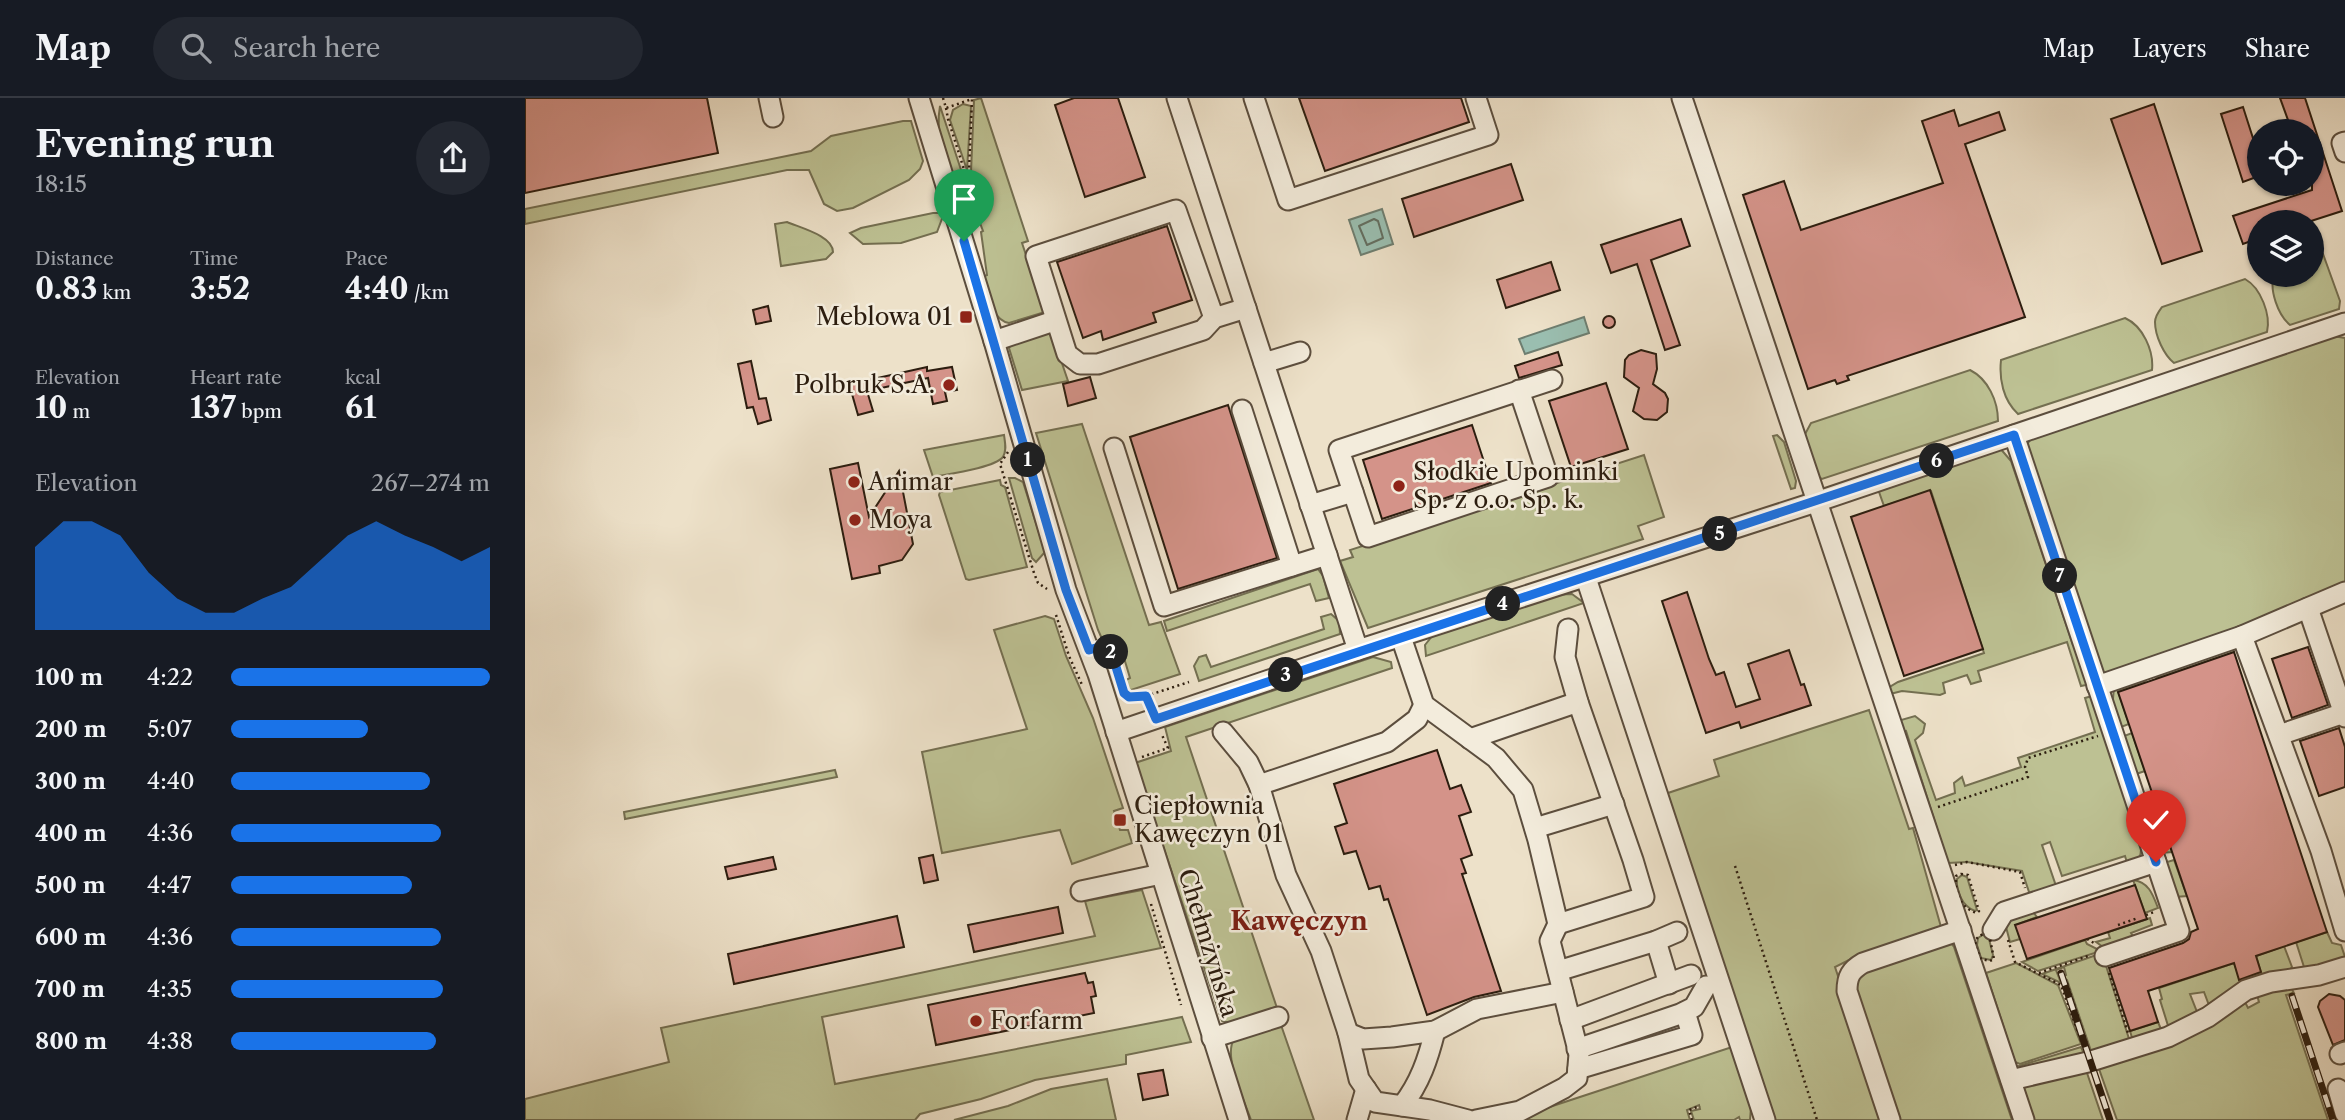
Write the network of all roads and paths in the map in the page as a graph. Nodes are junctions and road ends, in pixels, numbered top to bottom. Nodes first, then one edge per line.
1 (919, 98) edge
2 (1177, 98) edge
3 (1254, 98) edge
4 (1476, 98) edge
5 (1682, 98) edge
6 (946, 108) dead end
7 (2345, 142) edge
8 (2345, 152) edge
9 (968, 184) dead end
10 (1246, 307) junction
11 (1214, 318) junction
12 (1048, 323) dead end
13 (2345, 323) edge
14 (994, 341) junction
15 (1300, 352) dead end
16 (1264, 363) junction
17 (1552, 380) dead end
18 (1519, 390) junction
19 (1242, 410) dead end
20 (2014, 435) junction
21 (1114, 448) dead end
22 (1353, 492) junction
23 (1816, 502) junction
24 (1311, 505) junction
25 (1327, 555) junction
26 (1292, 566) junction
27 (1586, 578) junction
28 (2345, 592) edge
29 (2308, 608) junction
30 (1568, 629) dead end
31 (2242, 636) junction
32 (1401, 637) junction
33 (1089, 650) junction
34 (1358, 650) junction
35 (1189, 682) dead end
36 (2097, 686) junction
37 (1146, 696) junction
38 (1578, 702) junction
39 (1424, 705) junction
40 (2344, 715) edge
41 (1156, 719) junction
42 (1116, 732) junction
43 (1223, 732) dead end
44 (2105, 734) dead end
45 (2279, 735) junction
46 (1470, 739) junction
47 (1139, 757) dead end
48 (1259, 785) junction
49 (1614, 804) junction
50 (1931, 809) dead end
51 (1535, 828) junction
52 (2156, 862) junction
53 (1952, 865) dead end
54 (1735, 866) dead end
55 (1161, 874) junction
56 (1081, 891) dead end
57 (2028, 898) dead end
58 (2138, 918) dead end
59 (1558, 924) junction
60 (2118, 925) dead end
61 (1961, 930) junction
62 (1999, 931) joint
63 (2345, 931) edge
64 (1677, 932) dead end
65 (1656, 941) junction
66 (2106, 955) junction
67 (2345, 967) edge
68 (1557, 971) junction
69 (2039, 973) junction
70 (1669, 984) junction
71 (2061, 985) junction
72 (1563, 992) junction
73 (1685, 1012) junction
74 (1278, 1017) dead end
75 (1570, 1020) junction
76 (1435, 1031) junction
77 (1348, 1033) junction
78 (1212, 1038) junction
79 (2133, 1047) junction
80 (1577, 1049) junction
81 (2090, 1061) junction
82 (1578, 1069) junction
83 (2011, 1080) junction
84 (1366, 1089) junction
85 (2338, 1089) dead end
86 (1402, 1106) junction
87 (1700, 1106) dead end
88 (2345, 1113) edge
89 (1238, 1120) edge
90 (1357, 1120) edge
91 (1468, 1120) edge
92 (1476, 1120) edge
93 (1692, 1120) edge
94 (1765, 1120) edge
95 (1817, 1120) edge
96 (1890, 1120) edge
97 (2024, 1120) edge

1 - 14 street, Chełmżyńska
2 - 10 street
3 - 4 street
5 - 23 street
6 - 9 path
7 - 8 street
10 - 11 street
10 - 16 street
11 - 11 street
12 - 14 street
13 - 20 street
14 - 33 street, Chełmżyńska
15 - 16 street
16 - 24 street
17 - 18 street
18 - 22 street
18 - 22 street
19 - 26 street
20 - 23 street
20 - 36 street
21 - 26 street
22 - 24 street
23 - 27 street
23 - 61 street
24 - 25 street
25 - 26 street
25 - 34 street
27 - 32 street
27 - 94 street
28 - 29 street
29 - 31 street
29 - 40 street
30 - 38 street
31 - 36 street
31 - 45 street
32 - 34 street
32 - 39 street
33 - 37 path
33 - 42 street, Chełmżyńska
34 - 41 street
35 - 37 path
36 - 52 street
37 - 41 path
38 - 46 street
38 - 49 street
39 - 46 street
39 - 48 street
40 - 45 street
41 - 42 street
41 - 47 path
42 - 55 street, Chełmżyńska
43 - 48 street
44 - 50 path
45 - 63 street
46 - 51 street
48 - 77 street
49 - 51 street
49 - 59 street
51 - 59 street
52 - 62 street
52 - 66 street
53 - 57 path
54 - 95 path
55 - 56 street
55 - 78 street, Chełmżyńska
58 - 60 path
59 - 68 street
61 - 83 street
61 - 96 street
62 - 69 path
64 - 65 street
65 - 68 street
65 - 70 street
66 - 69 path
66 - 79 path
67 - 79 street
68 - 72 street
69 - 71 path
70 - 73 street
70 - 75 street
71 - 81 path
71 - 81 path
72 - 75 street
72 - 76 street
73 - 80 street
73 - 82 street
74 - 78 street
75 - 80 street
76 - 77 street
76 - 86 street
77 - 84 street
78 - 89 street, Chełmżyńska
79 - 81 street
80 - 82 street
81 - 83 street
82 - 92 street
83 - 97 street
84 - 86 street
84 - 90 street
85 - 88 street
86 - 91 street
87 - 93 path

